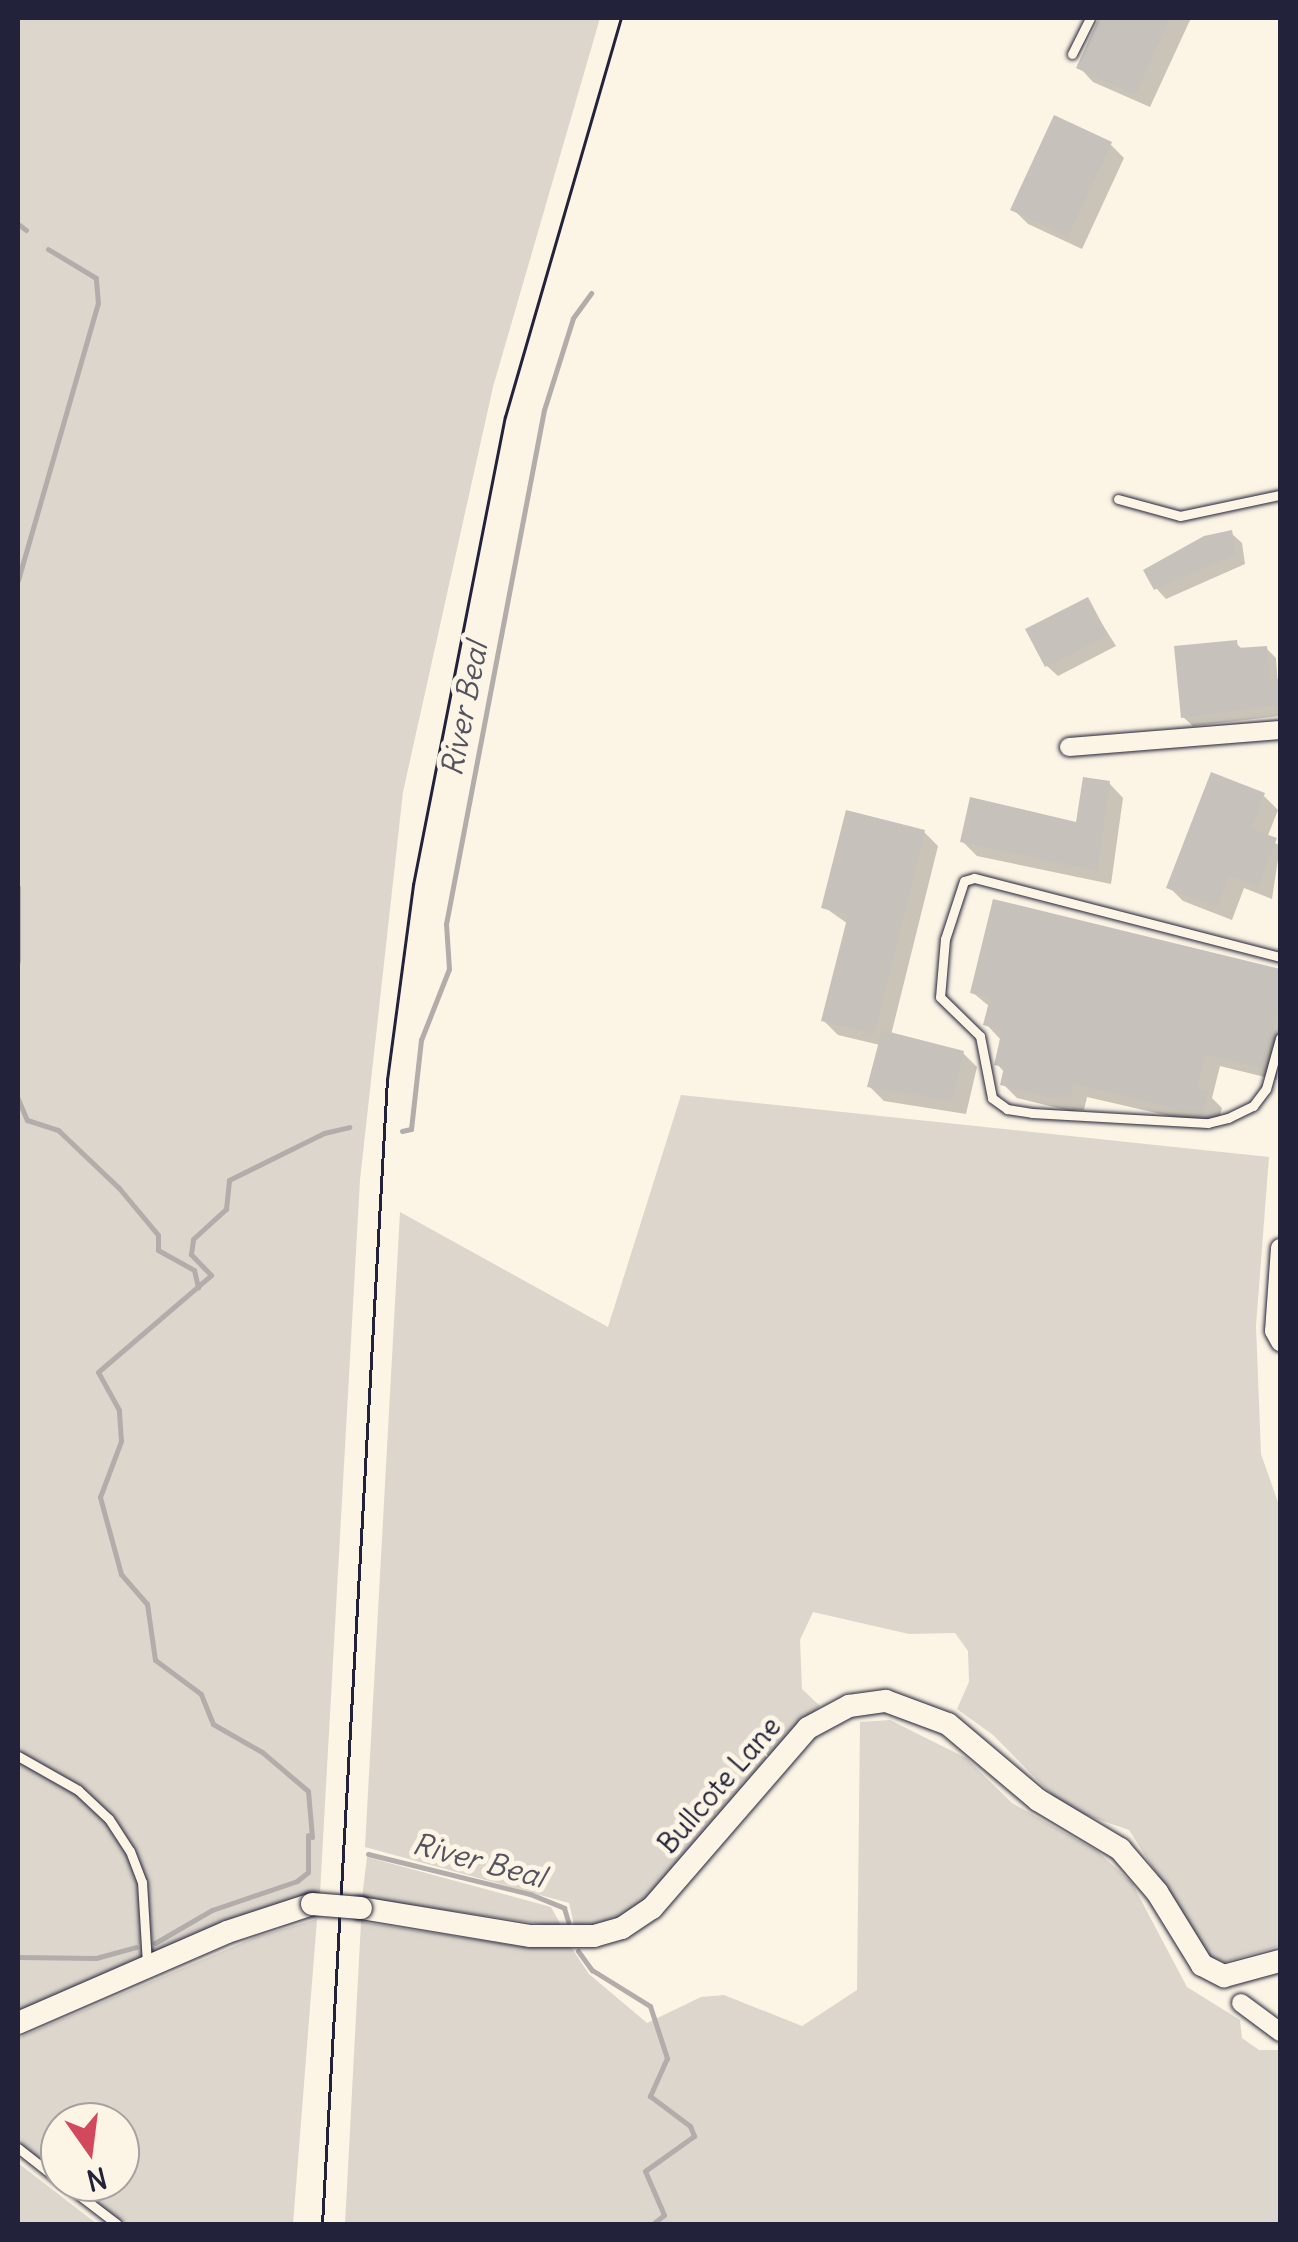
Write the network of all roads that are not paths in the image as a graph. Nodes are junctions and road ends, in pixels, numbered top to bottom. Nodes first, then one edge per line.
1 (1090, 18) edge
2 (1072, 54) dead end
3 (1280, 494) edge
4 (1118, 499) dead end
5 (1280, 730) edge
6 (1069, 748) dead end
7 (1280, 957) edge
8 (1280, 1038) edge
9 (1280, 1248) edge
10 (1277, 1336) edge
11 (18, 1756) edge
12 (1280, 1961) edge
13 (147, 1967) junction
14 (1240, 2003) dead end
15 (18, 2023) edge
16 (1280, 2032) edge
17 (18, 2148) edge
18 (40, 2165) edge
19 (88, 2202) edge
20 (117, 2224) edge

1 - 2 lane
3 - 4 lane
5 - 6 street
7 - 8 lane
9 - 10 street
11 - 13 lane
12 - 13 street, Bullcote Lane, bridge
13 - 15 street, Bullcote Lane
14 - 16 street
17 - 18 lane
19 - 20 lane

